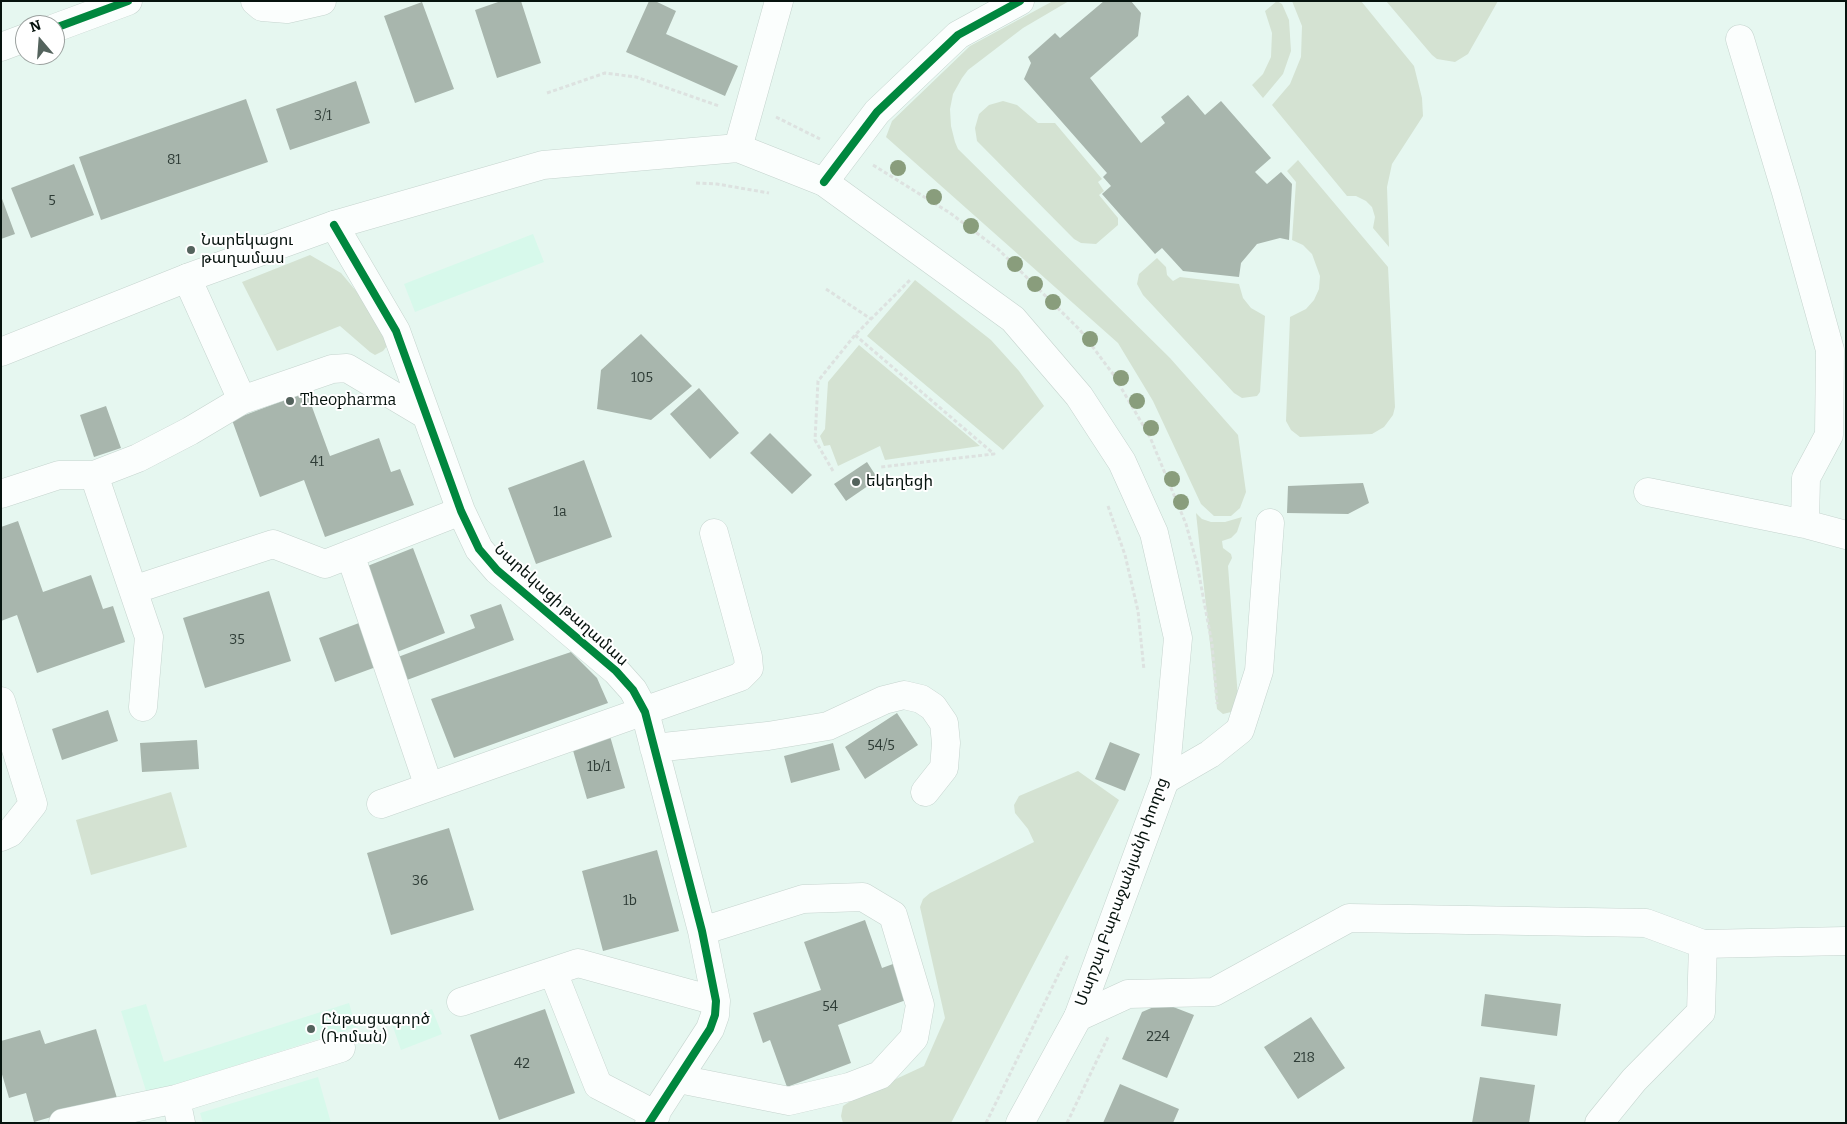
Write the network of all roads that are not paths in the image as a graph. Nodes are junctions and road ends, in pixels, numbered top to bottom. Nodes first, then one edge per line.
1 (128, 1) edge
2 (255, 1) edge
3 (322, 1) edge
4 (779, 1) edge
5 (1020, 1) edge
6 (65, 24) edge
7 (1740, 39) dead end
8 (15, 42) edge
9 (1, 47) edge
10 (738, 148) junction
11 (824, 182) junction
12 (334, 225) junction
13 (187, 278) junction
14 (1, 352) edge
15 (242, 400) junction
16 (426, 415) junction
17 (94, 475) junction
18 (1648, 492) dead end
19 (1, 494) edge
20 (461, 511) junction
21 (1270, 523) dead end
22 (1805, 524) junction
23 (714, 533) dead end
24 (1846, 535) edge
25 (350, 554) junction
26 (133, 590) junction
27 (1, 701) edge
28 (143, 707) dead end
29 (645, 712) junction
30 (654, 748) junction
31 (1165, 780) junction
32 (429, 786) junction
33 (925, 792) dead end
34 (381, 804) dead end
35 (1, 837) edge
36 (702, 931) junction
37 (1846, 941) edge
38 (1703, 944) junction
39 (553, 972) junction
40 (716, 1000) junction
41 (460, 1002) dead end
42 (1078, 1017) junction
43 (341, 1048) dead end
44 (678, 1079) junction
45 (179, 1111) edge
46 (653, 1119) edge
47 (63, 1123) edge
48 (1020, 1123) edge
49 (1599, 1123) edge

1 - 6 main road
2 - 3 main road
4 - 10 main road
5 - 11 main road
7 - 22 main road
8 - 9 main road
10 - 11 main road, Մարշալ Բաբաջանյանի փողոց
10 - 12 main road, Մարշալ Բաբաջանյանի փողոց
11 - 31 main road, Մարշալ Բաբաջանյանի փողոց
12 - 13 main road, Մարշալ Բաբաջանյանի փողոց
12 - 16 main road, Նարեկացի թաղամաս
13 - 14 main road, Մարշալ Բաբաջանյանի փողոց
13 - 15 main road
15 - 16 main road
15 - 17 main road
16 - 20 main road, Նարեկացի թաղամաս
17 - 19 main road
17 - 26 main road
18 - 22 main road
20 - 25 main road
20 - 29 main road, Նարեկացի թաղամաս
21 - 31 main road
22 - 24 main road
23 - 29 main road
25 - 26 main road
25 - 32 main road
26 - 28 main road
27 - 35 main road
29 - 30 main road, Նարեկացի թաղամաս
29 - 32 main road
30 - 33 main road
30 - 36 main road, Նարեկացի թաղամաս
31 - 42 main road, Մարշալ Բաբաջանյանի փողոց
32 - 34 main road
36 - 40 main road, Նարեկացի թաղամաս
36 - 44 main road
37 - 38 main road
38 - 42 main road
38 - 49 main road
39 - 40 main road
39 - 41 main road
39 - 46 main road
40 - 44 main road, Նարեկացի թաղամաս
42 - 48 main road, Մարշալ Բաբաջանյանի փողոց
43 - 45 main road
44 - 46 main road, Նարեկացի թաղամաս
45 - 47 main road

